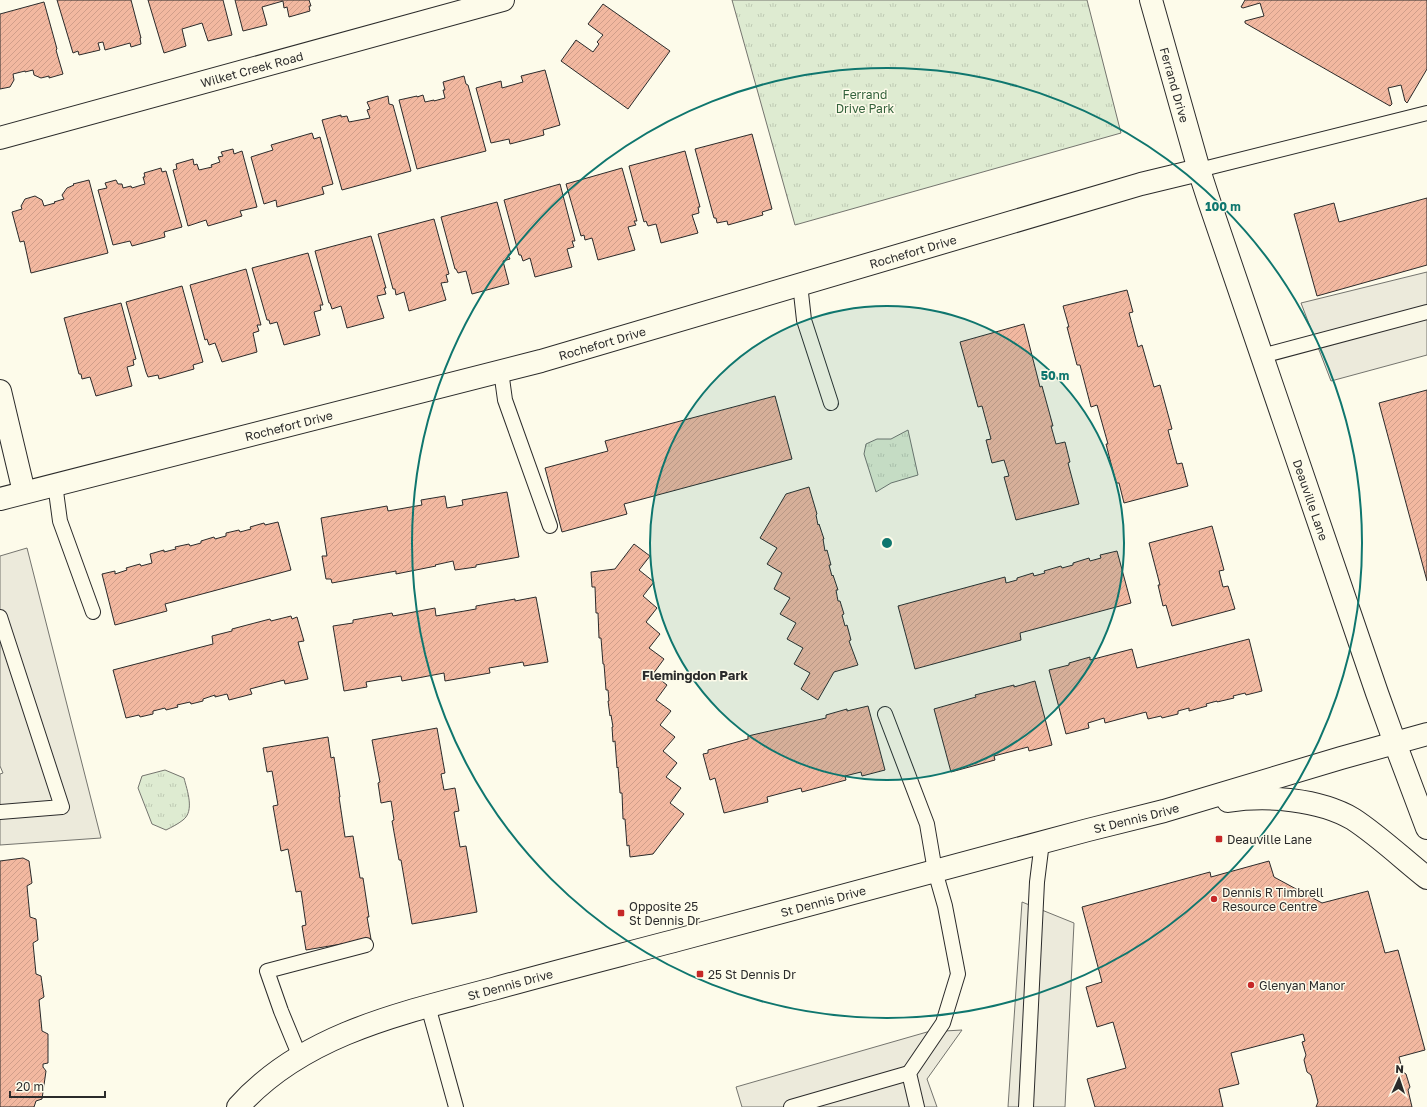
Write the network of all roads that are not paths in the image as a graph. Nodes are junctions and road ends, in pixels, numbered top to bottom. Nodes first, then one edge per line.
1 (503, 0) edge
2 (1150, 0) edge
3 (1427, 113) edge
4 (0, 138) edge
5 (1199, 170) junction
6 (800, 284) junction
7 (1427, 312) edge
8 (1262, 356) junction
9 (501, 372) junction
10 (0, 391) edge
11 (831, 403) dead end
12 (55, 484) junction
13 (24, 492) junction
14 (0, 499) edge
15 (550, 526) dead end
16 (93, 612) dead end
17 (0, 617) edge
18 (885, 714) dead end
19 (1427, 734) edge
20 (1395, 743) junction
21 (1164, 811) junction
22 (0, 812) edge
23 (1427, 828) edge
24 (1042, 842) junction
25 (935, 871) junction
26 (1427, 878) edge
27 (366, 945) dead end
28 (428, 1006) junction
29 (300, 1057) junction
30 (909, 1073) junction
31 (238, 1107) edge
32 (456, 1107) edge
33 (791, 1107) edge
34 (917, 1107) edge
35 (1026, 1107) edge

1 - 4 street, Wilket Creek Road
2 - 5 street, Ferrand Drive
3 - 5 lane
5 - 6 street, Rochefort Drive
5 - 8 street, Deauville Lane
6 - 9 street, Rochefort Drive
6 - 11 lane
7 - 8 lane
8 - 20 street, Deauville Lane
9 - 12 street, Rochefort Drive
9 - 15 lane
10 - 13 street
12 - 13 street, Rochefort Drive
12 - 16 lane
13 - 14 street, Rochefort Drive
17 - 22 lane
18 - 25 lane
19 - 20 street, St Dennis Drive
20 - 21 street, St Dennis Drive
20 - 23 street, Deauville Lane
21 - 24 street, St Dennis Drive
21 - 26 street
24 - 25 street, St Dennis Drive
24 - 35 lane
25 - 28 street, St Dennis Drive
25 - 30 lane
27 - 29 lane
28 - 29 street, St Dennis Drive
28 - 32 lane
29 - 31 street, St Dennis Drive
30 - 33 lane
30 - 34 lane

